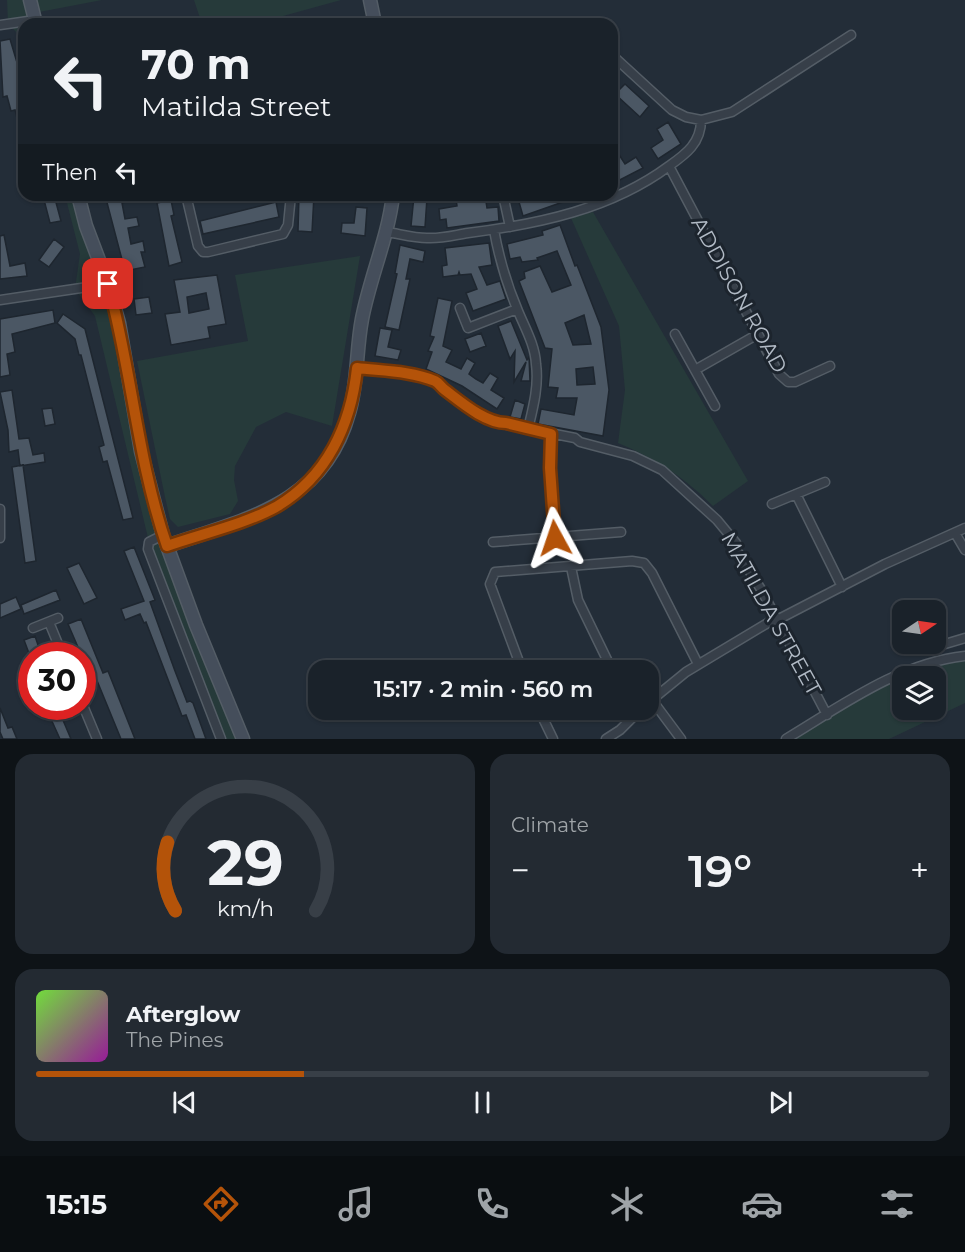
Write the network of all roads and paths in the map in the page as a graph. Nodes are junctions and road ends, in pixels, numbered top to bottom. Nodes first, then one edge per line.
1 (30, 0) edge
2 (369, 0) edge
3 (34, 18) edge
4 (374, 18) edge
5 (18, 23) edge
6 (0, 25) edge
7 (851, 36) dead end
8 (618, 60) edge
9 (701, 120) junction
10 (669, 166) junction
11 (618, 194) edge
12 (80, 201) edge
13 (187, 201) edge
14 (290, 201) edge
15 (392, 201) edge
16 (504, 201) edge
17 (600, 201) edge
18 (510, 227) junction
19 (494, 230) junction
20 (387, 232) junction
21 (108, 284) junction
22 (0, 300) edge
23 (460, 308) dead end
24 (517, 309) junction
25 (675, 334) dead end
26 (758, 334) junction
27 (830, 366) dead end
28 (357, 368) junction
29 (695, 370) junction
30 (715, 406) dead end
31 (528, 429) junction
32 (551, 434) junction
33 (825, 482) dead end
34 (796, 494) junction
35 (772, 504) dead end
36 (0, 509) edge
37 (965, 528) edge
38 (621, 532) dead end
39 (955, 533) junction
40 (0, 538) edge
41 (555, 538) junction
42 (165, 540) junction
43 (494, 542) dead end
44 (965, 550) edge
45 (571, 567) junction
46 (842, 587) junction
47 (58, 618) dead end
48 (777, 619) junction
49 (49, 622) junction
50 (33, 628) dead end
51 (965, 638) edge
52 (57, 642) edge
53 (946, 644) edge
54 (965, 656) edge
55 (518, 660) edge
56 (607, 660) edge
57 (698, 664) junction
58 (659, 694) edge
59 (659, 712) edge
60 (827, 715) junction
61 (89, 720) edge
62 (544, 720) edge
63 (629, 720) edge
64 (97, 739) edge
65 (221, 739) edge
66 (243, 739) edge
67 (553, 739) edge
68 (606, 739) edge
69 (681, 739) edge
70 (786, 739) edge

1 - 3 street
2 - 4 street
5 - 6 street
7 - 9 street
8 - 9 street
9 - 10 street
10 - 11 street
10 - 26 street, ADDISON ROAD
12 - 21 street
13 - 14 street
15 - 20 street
16 - 18 street
17 - 18 street
18 - 19 street
19 - 20 street
19 - 24 street
20 - 28 street
21 - 22 street
21 - 42 street
23 - 24 street
24 - 31 street
25 - 29 street
26 - 27 street, ADDISON ROAD
26 - 29 street
28 - 31 street, MATILDA STREET
28 - 42 street
29 - 30 street
31 - 32 street, MATILDA STREET
32 - 41 street
32 - 48 street, MATILDA STREET
33 - 34 street
34 - 35 street
34 - 46 street
36 - 40 street
37 - 39 street
38 - 41 street
39 - 44 street
39 - 46 street
41 - 43 street
42 - 65 street
42 - 66 street
45 - 55 street
45 - 56 street
45 - 57 street
46 - 48 street
47 - 49 street
48 - 57 street
48 - 60 street, MATILDA STREET
49 - 50 street
49 - 52 street
51 - 53 street
54 - 60 street
57 - 58 street
59 - 69 street
60 - 70 street
61 - 64 street
62 - 67 street
63 - 68 street

